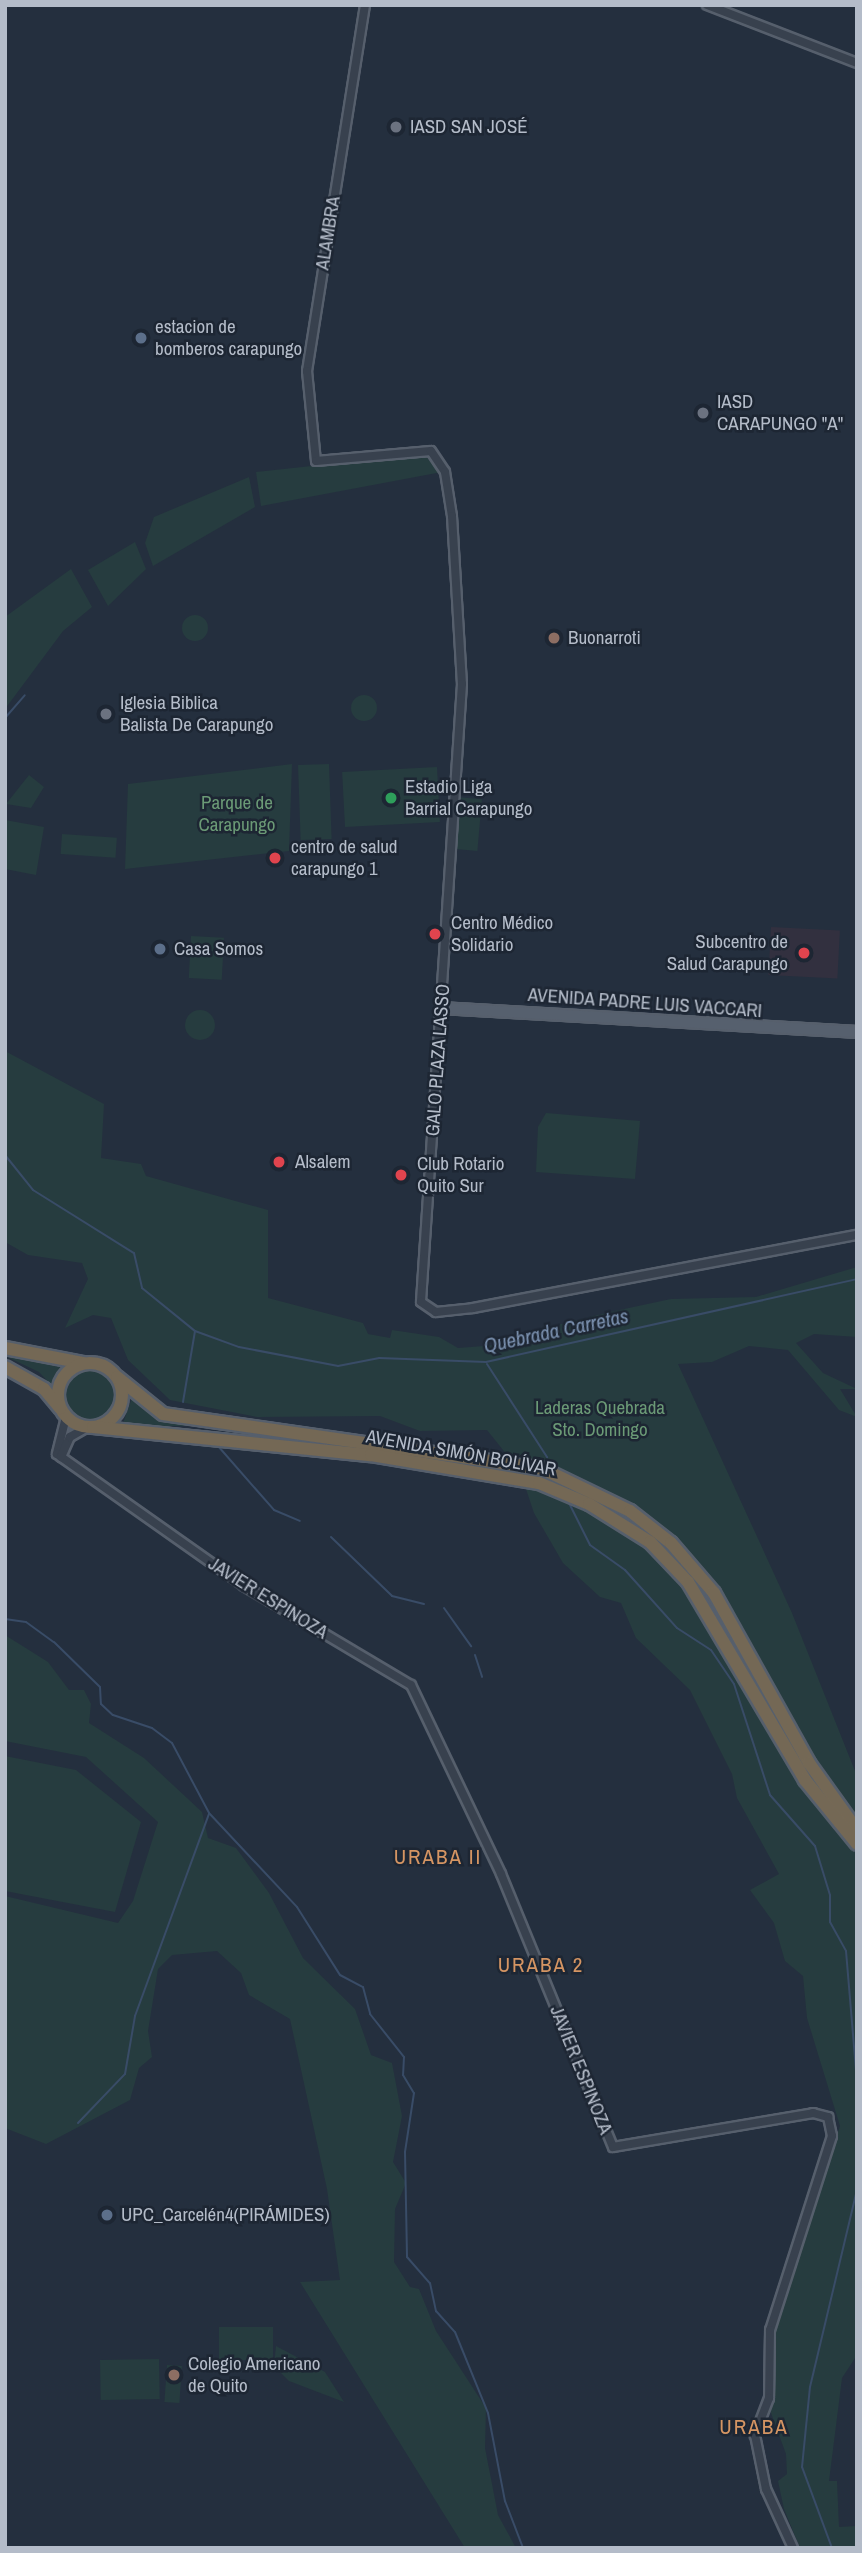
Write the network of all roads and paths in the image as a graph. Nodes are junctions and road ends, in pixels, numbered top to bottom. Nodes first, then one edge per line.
1 (365, 5) edge
2 (707, 5) edge
3 (857, 63) edge
4 (316, 461) joint
5 (441, 1008) junction
6 (851, 1033) edge
7 (857, 1038) edge
8 (857, 1235) edge
9 (5, 1348) edge
10 (83, 1363) junction
11 (5, 1367) edge
12 (117, 1377) junction
13 (63, 1413) junction
14 (90, 1427) junction
15 (57, 1454) junction
16 (857, 1830) edge
17 (857, 1844) edge
18 (793, 2548) edge

1 - 4 street, ALAMBRA
2 - 3 street
4 - 5 street, GALO PLAZA LASSO
5 - 6 main road, AVENIDA PADRE LUIS VACCARI
5 - 8 street, GALO PLAZA LASSO
6 - 7 main road, AVENIDA PADRE LUIS VACCARI
9 - 10 highway, AVENIDA SIMÓN BOLÍVAR
10 - 12 highway, AVENIDA SIMÓN BOLÍVAR
10 - 13 highway
11 - 13 highway, AVENIDA SIMÓN BOLÍVAR
12 - 14 highway
12 - 16 highway, AVENIDA SIMÓN BOLÍVAR
13 - 14 highway, AVENIDA SIMÓN BOLÍVAR
13 - 15 street
14 - 15 street
14 - 17 highway, AVENIDA SIMÓN BOLÍVAR
15 - 18 street, JAVIER ESPINOZA

